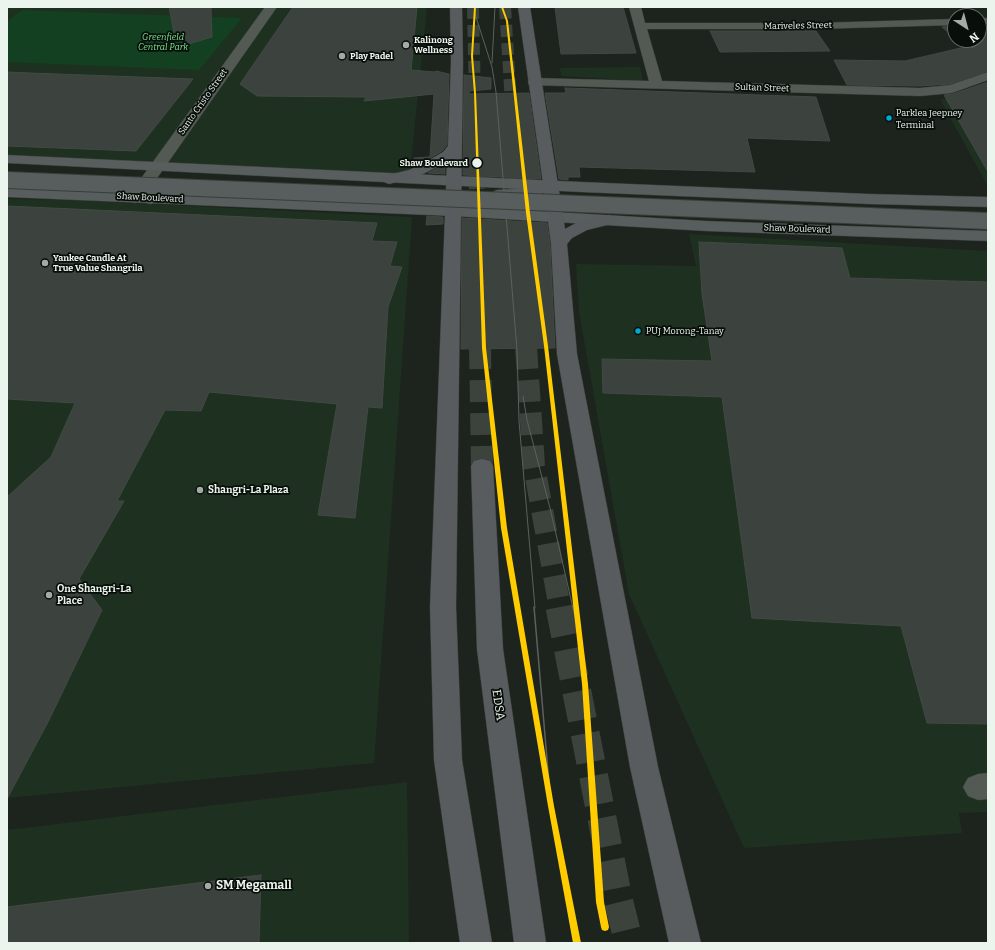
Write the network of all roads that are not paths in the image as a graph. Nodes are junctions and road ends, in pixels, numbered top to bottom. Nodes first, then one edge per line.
1 (271, 7) edge
2 (456, 7) edge
3 (524, 7) edge
4 (635, 7) edge
5 (947, 22) edge
6 (642, 26) junction
7 (988, 76) edge
8 (534, 82) junction
9 (657, 85) junction
10 (455, 147) junction
11 (7, 159) edge
12 (119, 164) junction
13 (158, 166) junction
14 (7, 169) edge
15 (389, 179) junction
16 (7, 180) edge
17 (7, 192) edge
18 (552, 193) junction
19 (95, 195) junction
20 (453, 196) junction
21 (143, 198) junction
22 (988, 202) edge
23 (791, 203) junction
24 (988, 209) edge
25 (988, 217) edge
26 (609, 220) junction
27 (988, 221) edge
28 (795, 229) junction
29 (558, 230) junction
30 (988, 236) edge
31 (482, 466) tunnel mouth
32 (476, 943) edge
33 (530, 943) edge
34 (685, 943) edge

1 - 13 street, Santo Cristo Street
2 - 10 highway
3 - 8 highway
4 - 6 street
5 - 6 street, Mariveles Street
6 - 9 street
7 - 9 street, Sultan Street
8 - 9 street, Sultan Street
8 - 18 highway
10 - 15 highway
10 - 20 highway
11 - 12 main road, Shaw Boulevard
12 - 13 main road, Shaw Boulevard
12 - 19 main road
13 - 15 main road, Shaw Boulevard
13 - 21 street, Santo Cristo Street
14 - 24 main road
15 - 20 main road, Shaw Boulevard
16 - 27 main road, Shaw Boulevard, bridge
17 - 19 main road, Shaw Boulevard
18 - 20 main road, Shaw Boulevard
18 - 20 highway
18 - 23 highway
18 - 29 highway
19 - 21 main road, Shaw Boulevard
20 - 21 main road, Shaw Boulevard
20 - 29 main road, Shaw Boulevard
20 - 32 highway
22 - 23 main road
23 - 25 highway
23 - 28 main road
26 - 28 main road, Shaw Boulevard
26 - 29 main road, Shaw Boulevard
26 - 29 highway
28 - 30 main road, Shaw Boulevard
29 - 34 highway
31 - 33 highway, EDSA

